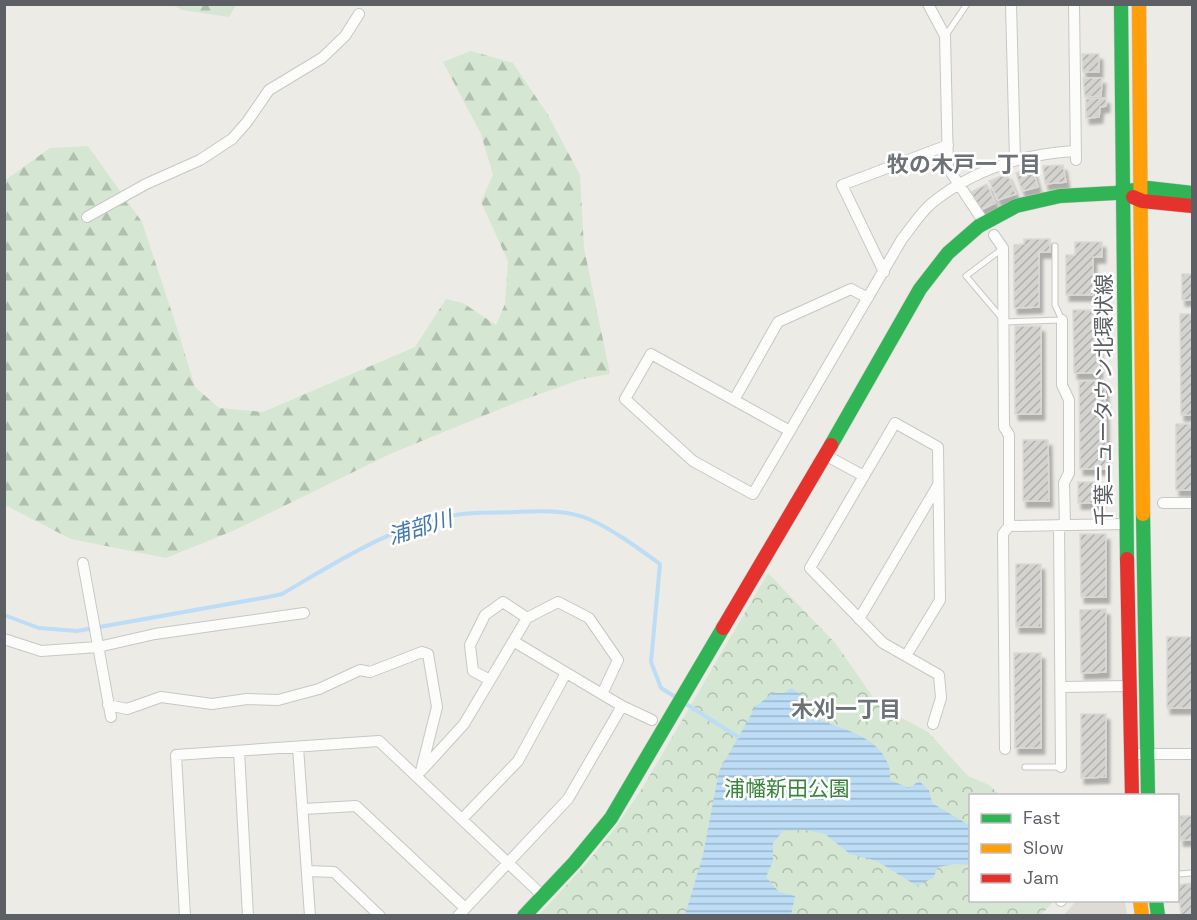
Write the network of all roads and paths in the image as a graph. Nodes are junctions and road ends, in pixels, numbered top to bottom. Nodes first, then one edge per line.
1 (928, 4) edge
2 (967, 4) edge
3 (1011, 4) edge
4 (1074, 4) edge
5 (1121, 4) edge
6 (1139, 4) edge
7 (359, 14) dead end
8 (945, 36) junction
9 (948, 145) junction
10 (1015, 160) junction
11 (960, 184) junction
12 (1124, 193) junction
13 (1192, 193) edge
14 (1141, 194) junction
15 (1192, 206) edge
16 (87, 217) dead end
17 (983, 221) junction
18 (994, 235) dead end
19 (1055, 246) dead end
20 (1003, 248) junction
21 (884, 272) junction
22 (868, 297) junction
23 (1062, 320) junction
24 (1005, 322) junction
25 (735, 400) junction
26 (790, 432) junction
27 (825, 454) junction
28 (864, 476) junction
29 (938, 484) junction
30 (1163, 503) dead end
31 (1192, 503) edge
32 (1126, 524) junction
33 (1062, 525) junction
34 (1009, 526) junction
35 (83, 563) dead end
36 (304, 613) dead end
37 (527, 618) junction
38 (859, 620) junction
39 (4, 639) edge
40 (513, 641) junction
41 (98, 647) junction
42 (906, 656) junction
43 (566, 673) junction
44 (490, 680) junction
45 (1129, 686) junction
46 (1062, 687) junction
47 (602, 694) junction
48 (108, 705) junction
49 (622, 706) junction
50 (111, 717) dead end
51 (652, 720) dead end
52 (933, 724) dead end
53 (298, 747) junction
54 (1005, 749) dead end
55 (239, 751) junction
56 (1130, 754) junction
57 (1146, 754) junction
58 (1192, 754) edge
59 (1025, 767) dead end
60 (1061, 767) joint
61 (419, 774) junction
62 (1132, 794) edge
63 (1148, 794) edge
64 (303, 809) junction
65 (462, 819) junction
66 (508, 863) junction
67 (307, 871) junction
68 (543, 896) junction
69 (462, 912) edge
70 (185, 915) edge
71 (248, 915) edge
72 (310, 915) edge
73 (380, 915) edge
74 (524, 915) edge

1 - 8 street
2 - 8 lane
3 - 10 street
4 - 10 street
5 - 12 main road, 千葉ニュータウン北環状線
6 - 14 main road, 千葉ニュータウン北環状線
7 - 16 street
8 - 9 street
9 - 11 street
9 - 21 street
10 - 11 street
11 - 17 street
11 - 21 street
12 - 14 main road
12 - 17 main road
12 - 32 main road, 千葉ニュータウン北環状線
13 - 14 main road
14 - 15 main road
14 - 57 main road, 千葉ニュータウン北環状線
17 - 27 main road
18 - 20 street
19 - 23 lane
20 - 24 street
20 - 24 lane
21 - 22 street
22 - 25 street
22 - 26 street
23 - 24 lane
23 - 33 street
24 - 34 street
25 - 26 street
25 - 26 street
27 - 28 street
27 - 68 main road
28 - 29 street
28 - 38 street
29 - 38 street
29 - 42 street
30 - 31 street
32 - 33 street
32 - 45 main road, 千葉ニュータウン北環状線
33 - 34 street
33 - 46 street
34 - 54 street
35 - 41 street
36 - 41 street
37 - 40 street
37 - 44 street
37 - 47 street
38 - 42 street
39 - 41 street
40 - 43 street
40 - 44 street
41 - 48 street
42 - 52 street
43 - 47 street
43 - 65 street
44 - 61 street
45 - 46 street
45 - 56 main road, 千葉ニュータウン北環状線
46 - 60 street
47 - 49 street
48 - 50 street
48 - 61 street
49 - 51 street
49 - 66 street
53 - 55 street
53 - 61 street
53 - 64 street
55 - 70 street
55 - 71 street
56 - 57 street
56 - 62 main road, 千葉ニュータウン北環状線
57 - 58 street
57 - 63 main road, 千葉ニュータウン北環状線
59 - 60 lane
61 - 65 street
64 - 67 street
64 - 69 street
65 - 66 street
66 - 68 street
66 - 69 street
67 - 72 street
67 - 73 street
68 - 74 main road

